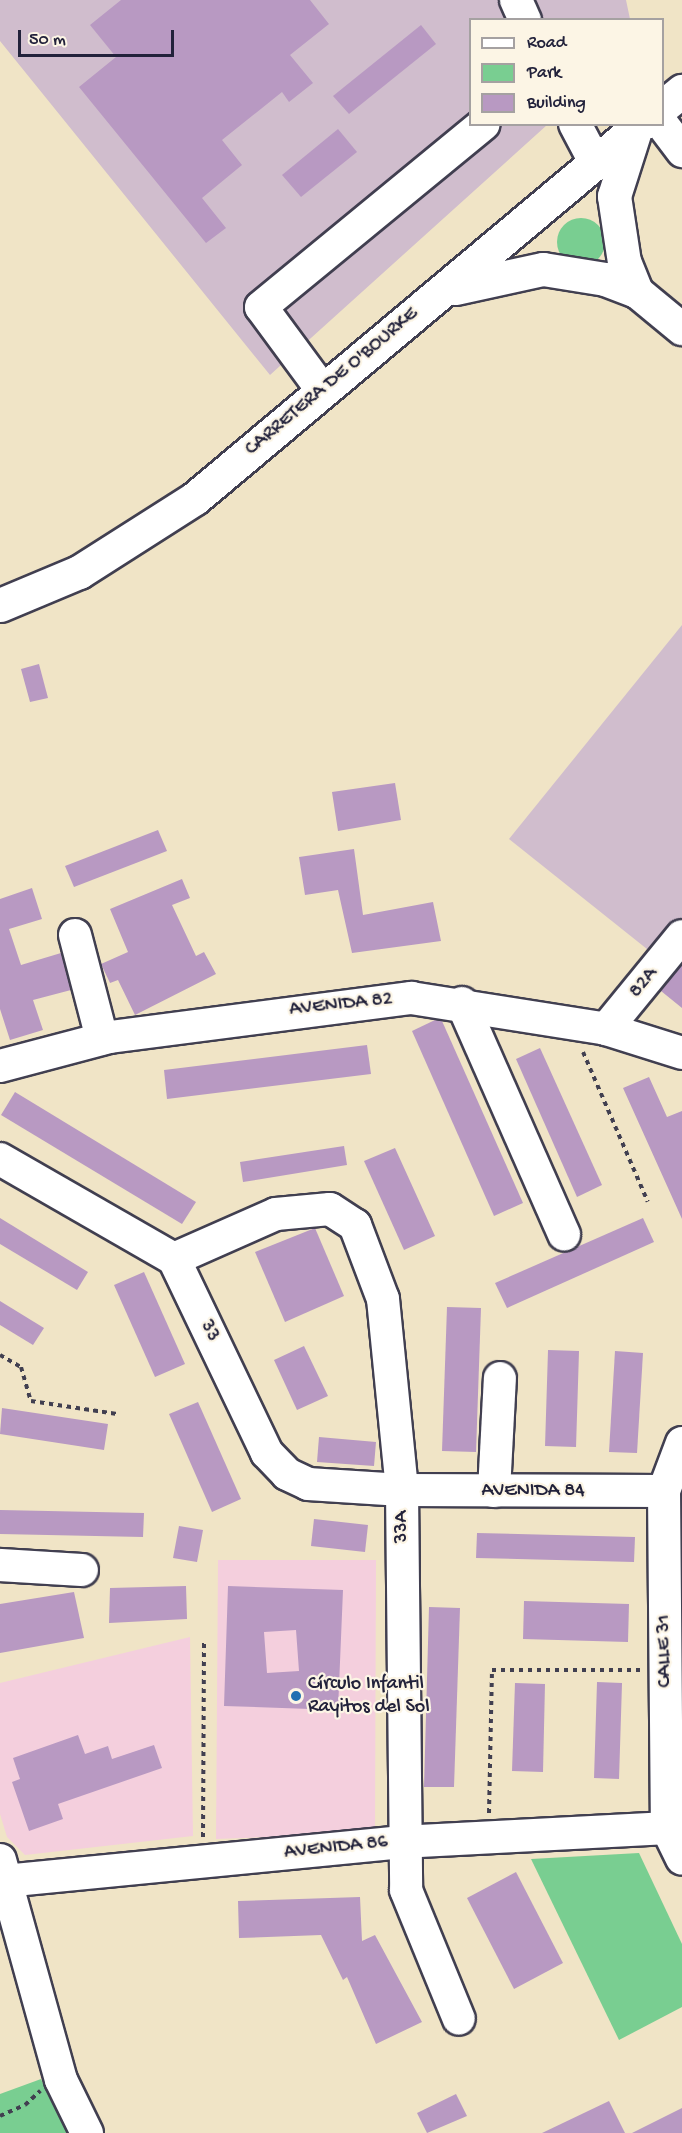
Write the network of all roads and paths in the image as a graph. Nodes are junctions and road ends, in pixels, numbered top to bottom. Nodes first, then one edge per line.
1 (516, 0) edge
2 (524, 18) edge
3 (682, 91) edge
4 (664, 106) edge
5 (482, 126) edge
6 (576, 126) edge
7 (646, 126) edge
8 (682, 151) edge
9 (595, 162) junction
10 (544, 208) junction
11 (615, 218) junction
12 (543, 269) junction
13 (636, 291) junction
14 (436, 295) junction
15 (682, 329) edge
16 (323, 391) junction
17 (0, 605) edge
18 (75, 935) dead end
19 (682, 936) edge
20 (462, 1003) junction
21 (570, 1022) junction
22 (606, 1029) junction
23 (102, 1039) junction
24 (682, 1053) edge
25 (0, 1066) edge
26 (0, 1159) edge
27 (648, 1202) dead end
28 (564, 1234) dead end
29 (174, 1259) junction
30 (0, 1355) edge
31 (500, 1378) dead end
32 (117, 1414) dead end
33 (682, 1443) edge
34 (402, 1490) junction
35 (495, 1491) junction
36 (664, 1491) junction
37 (0, 1564) edge
38 (82, 1570) dead end
39 (204, 1643) dead end
40 (670, 1653) edge
41 (667, 1828) junction
42 (488, 1838) junction
43 (402, 1842) junction
44 (682, 1859) edge
45 (202, 1862) junction
46 (3, 1870) edge
47 (459, 2019) dead end
48 (62, 2080) junction
49 (0, 2116) edge
50 (87, 2133) edge

1 - 2 street
3 - 4 main road
5 - 16 street
6 - 9 street
7 - 8 street
7 - 9 main road, CARRETERA DE O'BOURKE
7 - 11 main road
9 - 10 main road, CARRETERA DE O'BOURKE
10 - 11 main road
10 - 12 main road
10 - 14 main road, CARRETERA DE O'BOURKE
11 - 13 main road
12 - 13 main road
12 - 14 main road
13 - 15 street
14 - 16 main road, CARRETERA DE O'BOURKE
16 - 17 main road, CARRETERA DE O'BOURKE
18 - 23 street
19 - 22 street, 82A
20 - 21 street, AVENIDA 82
20 - 23 street, AVENIDA 82
20 - 28 street
21 - 22 street, AVENIDA 82
21 - 27 path
22 - 24 street, AVENIDA 82
23 - 25 street, AVENIDA 82
26 - 29 street
29 - 34 street, 33
29 - 34 street, 33A
30 - 32 path
31 - 35 street
33 - 36 street, CALLE 31
34 - 35 street, AVENIDA 84
34 - 43 street, 33A
35 - 36 street, AVENIDA 84
36 - 40 street, CALLE 31
37 - 38 street
39 - 45 path
40 - 41 street, CALLE 31
40 - 42 path
41 - 42 street, AVENIDA 86
41 - 44 street, CALLE 31
42 - 43 street, AVENIDA 86
43 - 45 street, AVENIDA 86
43 - 47 street, 33A
45 - 46 street, AVENIDA 86
46 - 48 street
48 - 49 path
48 - 50 street

